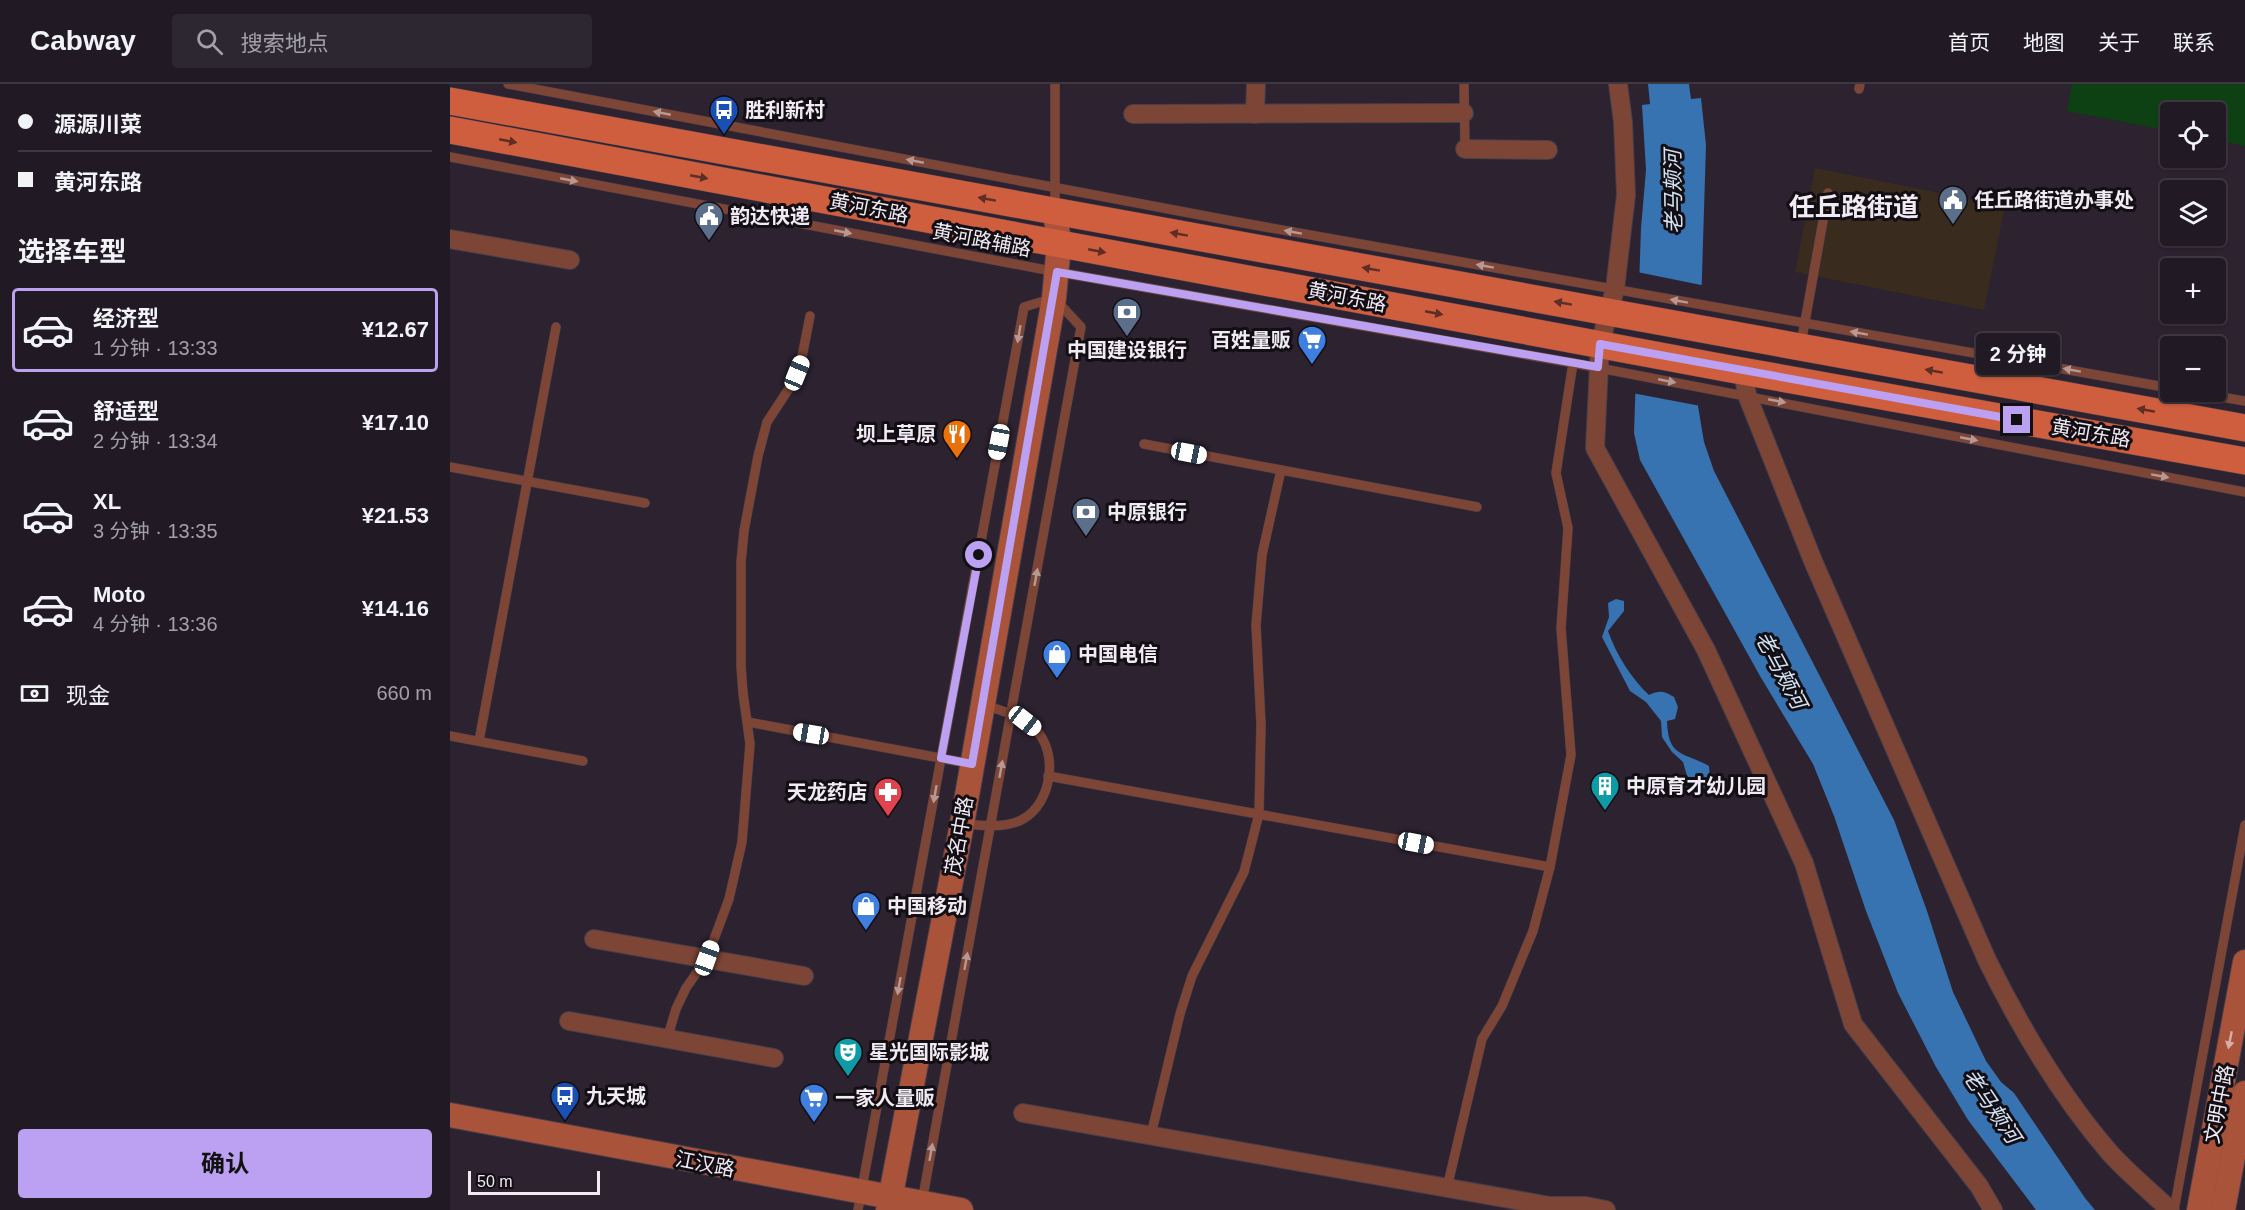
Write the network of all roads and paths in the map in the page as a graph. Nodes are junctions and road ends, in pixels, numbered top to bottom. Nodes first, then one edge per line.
1 (508, 84) edge
2 (1055, 84) edge
3 (1256, 84) edge
4 (1464, 84) edge
5 (1618, 84) edge
6 (450, 101) edge
7 (1464, 113) junction
8 (1133, 114) dead end
9 (1255, 114) junction
10 (450, 130) edge
11 (1466, 150) joint
12 (1548, 150) dead end
13 (450, 157) edge
14 (1828, 193) dead end
15 (1055, 200) junction
16 (450, 239) edge
17 (1059, 244) junction
18 (570, 260) dead end
19 (1057, 272) junction
20 (1054, 298) junction
21 (1618, 302) junction
22 (810, 316) dead end
23 (556, 327) dead end
24 (1802, 335) junction
25 (1607, 357) junction
26 (1573, 363) junction
27 (1733, 381) junction
28 (2160, 387) edge
29 (2226, 398) edge
30 (2245, 401) edge
31 (2245, 428) edge
32 (1144, 444) dead end
33 (2245, 460) edge
34 (450, 467) edge
35 (1281, 470) junction
36 (527, 481) junction
37 (2245, 492) edge
38 (645, 503) dead end
39 (1477, 507) dead end
40 (983, 704) junction
41 (1011, 714) junction
42 (748, 722) junction
43 (450, 736) edge
44 (479, 741) junction
45 (941, 758) junction
46 (583, 761) dead end
47 (972, 764) junction
48 (1048, 776) junction
49 (1259, 814) junction
50 (962, 824) junction
51 (2245, 825) edge
52 (990, 826) junction
53 (1550, 867) junction
54 (594, 939) dead end
55 (707, 958) junction
56 (2245, 962) edge
57 (804, 976) dead end
58 (569, 1021) dead end
59 (667, 1039) junction
60 (774, 1058) dead end
61 (2245, 1093) edge
62 (1023, 1113) dead end
63 (450, 1115) edge
64 (1151, 1135) junction
65 (1447, 1188) junction
66 (860, 1201) edge
67 (889, 1204) edge
68 (922, 1206) edge
69 (961, 1210) edge
70 (1606, 1210) edge
71 (1993, 1210) edge
72 (2172, 1210) edge
73 (2199, 1210) edge
74 (2223, 1210) edge

15 -> 1 lane
2 - 15 lane
3 - 9 street
4 - 7 lane
5 - 21 street
15 -> 6 main road, 黄河东路
7 - 9 street
7 - 11 lane
8 - 9 street
10 -> 17 main road, 黄河东路
11 - 12 street
13 -> 19 lane, 黄河路辅路
14 - 24 lane
15 - 17 street, 茂名中路
21 -> 15 main road, 黄河东路
16 - 18 street
17 - 19 street, 茂名中路
17 -> 25 main road, 黄河东路
19 - 20 street, 茂名中路
19 - 26 lane, 黄河路辅路
20 - 40 street, 茂名中路
41 -> 20 lane
20 -> 45 lane
24 -> 21 main road, 黄河东路
21 - 25 street
22 - 42 lane
23 - 36 lane
28 -> 24 lane
31 -> 24 main road, 黄河东路
25 - 26 lane, 黄河路辅路
25 -> 27 main road, 黄河东路
25 - 71 street
26 - 53 lane
27 - 33 main road, 黄河东路
27 -> 37 lane
27 - 72 street
29 - 30 lane
32 - 35 lane
34 - 36 lane
35 - 39 lane
35 - 49 lane
36 - 38 lane
36 - 44 lane
40 - 41 lane
40 - 47 street, 茂名中路
41 - 48 lane
52 -> 41 lane
42 - 45 lane
42 - 55 lane
43 - 44 lane
44 - 46 lane
45 - 47 lane
45 -> 66 lane
47 - 50 street, 茂名中路
48 - 49 lane
48 - 52 lane
49 - 53 lane
49 - 64 lane
50 - 52 lane
50 - 67 street, 茂名中路
51 - 72 lane
68 -> 52 lane
53 - 65 lane
54 - 55 street
55 - 57 street
55 - 59 lane
56 -> 73 street, 文明中路
58 - 59 street
59 - 60 street
61 - 74 street, 文明中路
62 - 64 street
63 - 66 street, 江汉路
64 - 65 street
65 - 70 street
66 - 67 street, 江汉路
67 - 68 street, 江汉路
68 - 69 street, 江汉路

